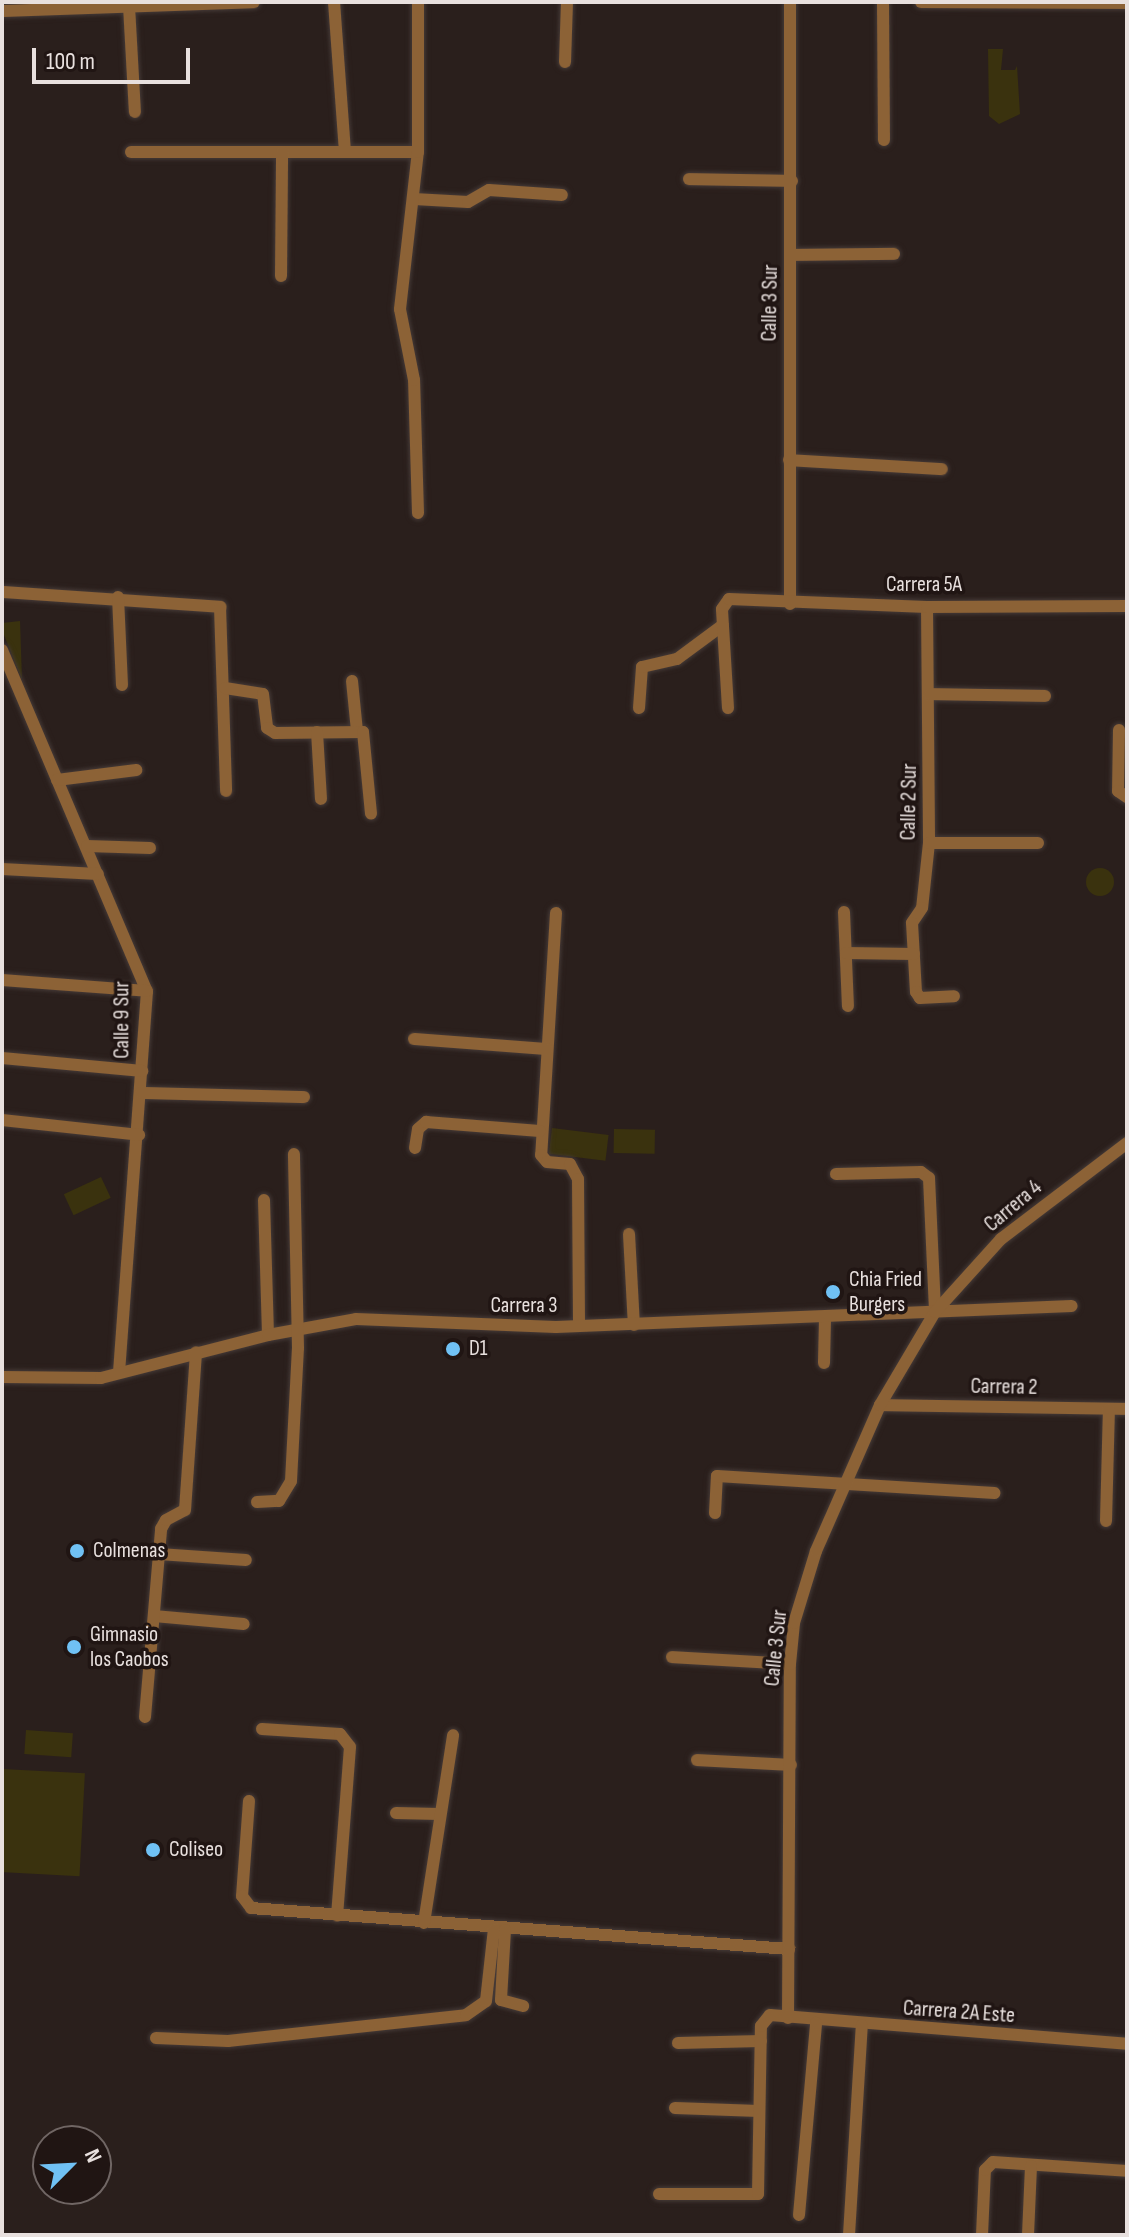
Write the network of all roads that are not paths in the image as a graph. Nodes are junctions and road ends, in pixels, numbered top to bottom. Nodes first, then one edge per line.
1 (254, 2) edge
2 (334, 2) edge
3 (418, 2) edge
4 (567, 2) edge
5 (790, 2) edge
6 (883, 2) edge
7 (921, 2) edge
8 (1127, 3) edge
9 (96, 5) edge
10 (129, 6) junction
11 (2, 11) edge
12 (565, 62) dead end
13 (135, 112) dead end
14 (884, 140) dead end
15 (345, 151) junction
16 (131, 152) dead end
17 (282, 152) junction
18 (418, 152) junction
19 (689, 179) dead end
20 (792, 181) junction
21 (562, 195) dead end
22 (414, 199) junction
23 (894, 254) dead end
24 (791, 255) junction
25 (281, 276) dead end
26 (789, 460) junction
27 (942, 469) dead end
28 (418, 513) dead end
29 (2, 592) edge
30 (118, 597) junction
31 (1119, 603) edge
32 (790, 604) junction
33 (927, 607) junction
34 (723, 625) junction
35 (2, 650) edge
36 (352, 681) dead end
37 (9, 685) edge
38 (122, 685) dead end
39 (225, 688) junction
40 (930, 694) junction
41 (1045, 696) dead end
42 (639, 708) dead end
43 (728, 708) dead end
44 (1119, 730) dead end
45 (357, 731) junction
46 (317, 732) junction
47 (136, 770) dead end
48 (57, 780) junction
49 (226, 791) dead end
50 (1127, 797) edge
51 (321, 799) dead end
52 (371, 814) dead end
53 (929, 843) junction
54 (1038, 843) dead end
55 (87, 846) junction
56 (150, 848) dead end
57 (2, 869) edge
58 (98, 874) junction
59 (844, 912) dead end
60 (556, 913) dead end
61 (846, 953) junction
62 (914, 954) junction
63 (2, 980) edge
64 (147, 991) junction
65 (954, 996) dead end
66 (848, 1006) dead end
67 (414, 1039) dead end
68 (547, 1049) junction
69 (2, 1058) edge
70 (142, 1071) junction
71 (141, 1093) junction
72 (304, 1097) dead end
73 (2, 1120) edge
74 (540, 1131) junction
75 (139, 1135) junction
76 (1127, 1143) edge
77 (415, 1148) dead end
78 (294, 1154) dead end
79 (836, 1174) dead end
80 (264, 1200) dead end
81 (629, 1234) dead end
82 (1072, 1306) dead end
83 (935, 1312) junction
84 (825, 1319) junction
85 (579, 1325) junction
86 (634, 1325) junction
87 (297, 1329) junction
88 (268, 1335) junction
89 (196, 1352) junction
90 (824, 1363) dead end
91 (119, 1371) junction
92 (2, 1377) edge
93 (880, 1405) junction
94 (1109, 1409) junction
95 (1127, 1409) edge
96 (842, 1486) junction
97 (994, 1493) dead end
98 (257, 1502) dead end
99 (715, 1513) dead end
100 (1106, 1521) dead end
101 (159, 1554) junction
102 (246, 1560) dead end
103 (154, 1616) junction
104 (244, 1624) dead end
105 (672, 1657) dead end
106 (790, 1664) junction
107 (145, 1717) dead end
108 (262, 1729) dead end
109 (453, 1735) dead end
110 (697, 1760) dead end
111 (791, 1765) junction
112 (249, 1801) dead end
113 (396, 1813) dead end
114 (439, 1814) junction
115 (337, 1915) junction
116 (424, 1923) junction
117 (499, 1929) junction
118 (789, 1949) junction
119 (523, 2006) dead end
120 (788, 2018) junction
121 (816, 2023) junction
122 (862, 2025) junction
123 (156, 2038) dead end
124 (761, 2041) junction
125 (678, 2043) dead end
126 (1127, 2044) edge
127 (675, 2108) dead end
128 (759, 2111) junction
129 (1031, 2166) junction
130 (1127, 2171) edge
131 (659, 2194) dead end
132 (799, 2215) dead end
133 (849, 2235) edge
134 (982, 2235) edge
135 (1028, 2235) edge

1 - 10 street
2 - 15 street
3 - 18 street
4 - 12 street
5 - 20 street, Calle 3 Sur
6 - 14 street
7 - 8 street
9 - 10 street
9 - 11 street
10 - 13 street
15 - 17 street
15 - 18 street
16 - 17 street
17 - 25 street
18 - 22 street
19 - 20 street
20 - 24 street, Calle 3 Sur
21 - 22 street
22 - 28 street
23 - 24 street
24 - 26 street, Calle 3 Sur
26 - 27 street
26 - 32 street, Calle 3 Sur
29 - 30 street
30 - 38 street
30 - 39 street
31 - 33 street, Carrera 5A
32 - 33 street, Carrera 5A
32 - 34 street, Carrera 5A
33 - 40 street, Calle 2 Sur
34 - 42 street
34 - 43 street
35 - 37 street, Calle 9 Sur
36 - 45 street
37 - 48 street, Calle 9 Sur
39 - 46 street
39 - 49 street
40 - 41 street
40 - 53 street, Calle 2 Sur
44 - 50 street
45 - 46 street
45 - 52 street
46 - 51 street
47 - 48 street
48 - 55 street, Calle 9 Sur
53 - 54 street
53 - 62 street, Calle 2 Sur
55 - 56 street
55 - 58 street, Calle 9 Sur
57 - 58 street
58 - 64 street, Calle 9 Sur
59 - 61 street
60 - 68 street
61 - 62 street
61 - 66 street
62 - 65 street, Calle 2 Sur
63 - 64 street
64 - 70 street, Calle 9 Sur
67 - 68 street
68 - 74 street
69 - 70 street
70 - 71 street, Calle 9 Sur
71 - 72 street
71 - 75 street, Calle 9 Sur
73 - 75 street
74 - 77 street
74 - 85 street
75 - 91 street, Calle 9 Sur
76 - 83 street, Carrera 4
78 - 87 street
79 - 83 street
80 - 88 street
81 - 86 street
82 - 83 street, Carrera 3
83 - 84 street, Carrera 3
83 - 93 street, Calle 3 Sur
84 - 86 street, Carrera 3
84 - 90 street
85 - 86 street, Carrera 3
85 - 87 street, Carrera 3
87 - 88 street, Carrera 3
87 - 98 street
88 - 89 street, Carrera 3
89 - 91 street, Carrera 3
89 - 101 street
91 - 92 street, Carrera 3
93 - 94 street, Carrera 2
93 - 96 street, Calle 3 Sur
94 - 95 street, Carrera 2
94 - 100 street
96 - 97 street
96 - 99 street
96 - 106 street, Calle 3 Sur
101 - 102 street
101 - 103 street
103 - 104 street
103 - 107 street
105 - 106 street
106 - 111 street, Calle 3 Sur
108 - 115 street
109 - 114 street
110 - 111 street
111 - 118 street, Calle 3 Sur
112 - 115 street
113 - 114 street
114 - 116 street
115 - 116 street
116 - 117 street
117 - 118 street
117 - 119 street
117 - 123 street
118 - 120 street, Calle 3 Sur
120 - 121 street, Carrera 2A Este
120 - 124 street
121 - 122 street, Carrera 2A Este
121 - 132 street
122 - 126 street, Carrera 2A Este
122 - 133 street
124 - 125 street
124 - 128 street
127 - 128 street
128 - 131 street
129 - 130 street
129 - 134 street
129 - 135 street

